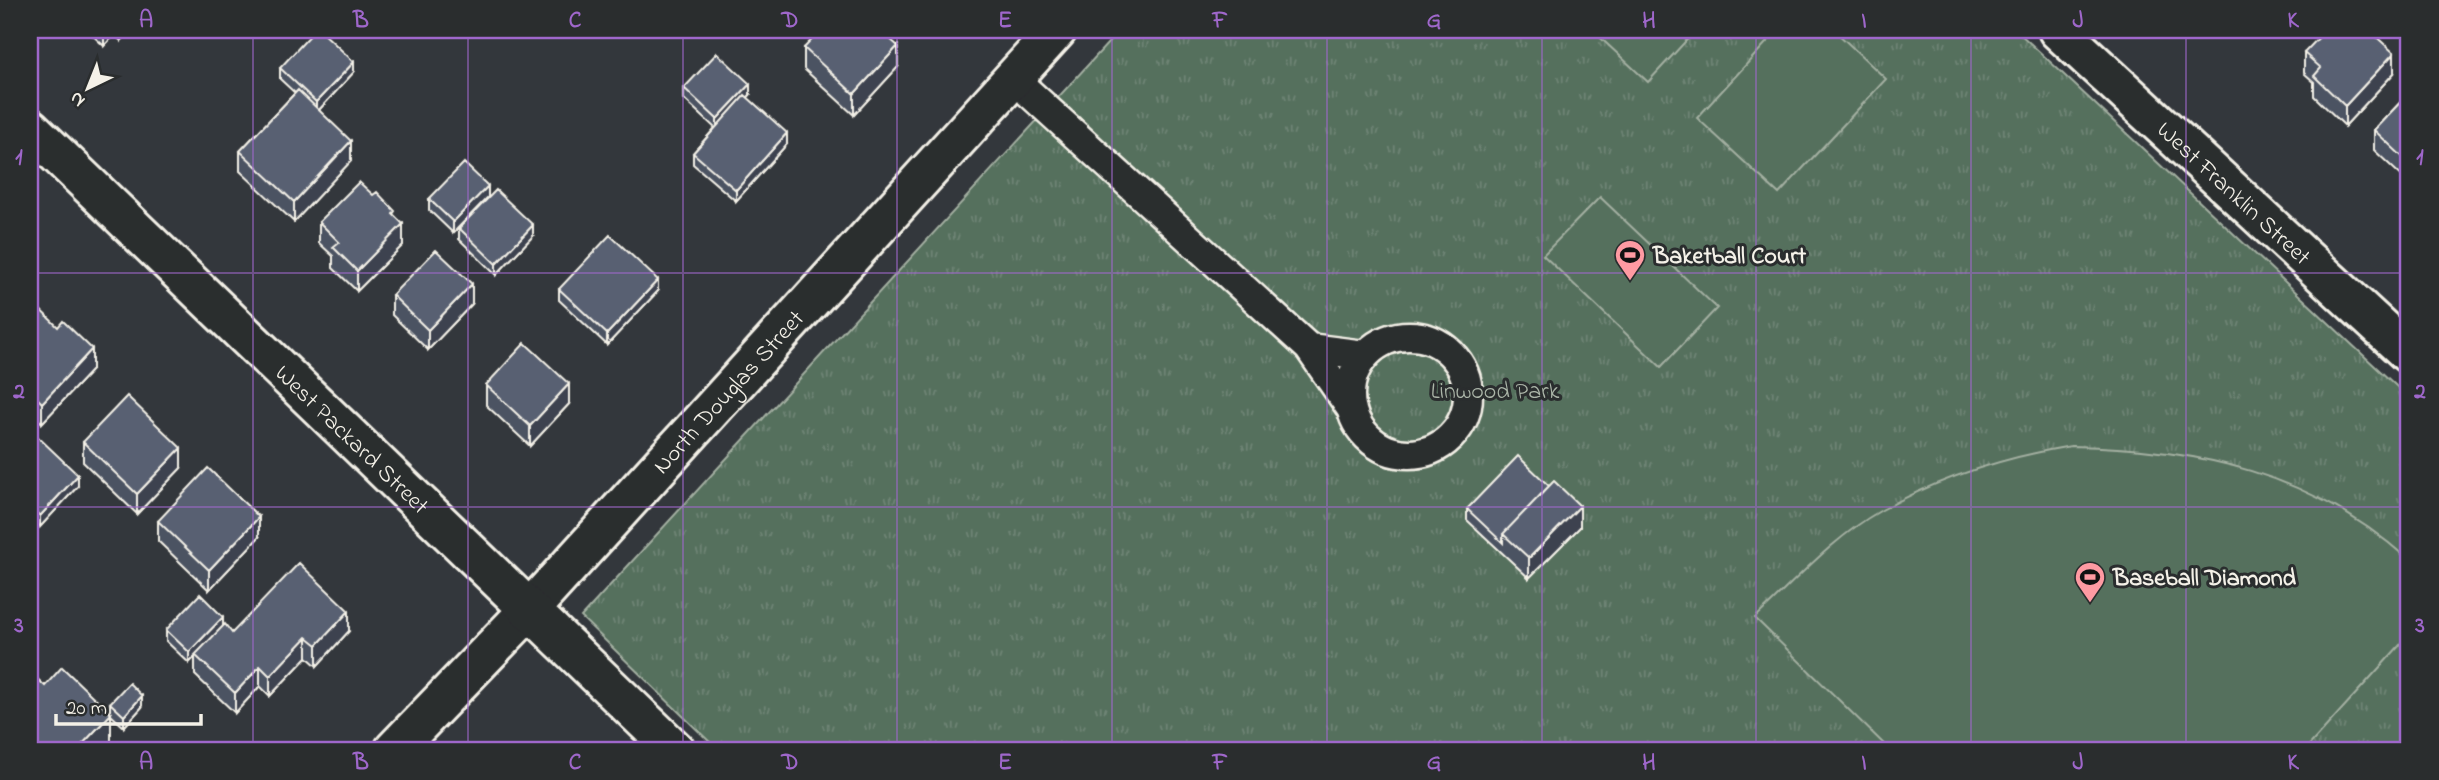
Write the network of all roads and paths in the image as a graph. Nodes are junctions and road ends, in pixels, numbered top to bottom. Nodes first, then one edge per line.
1 (2058, 30) edge
2 (1040, 36) edge
3 (1013, 78) junction
4 (30, 128) edge
5 (1309, 348) junction
6 (2409, 354) edge
7 (1365, 355) junction
8 (1352, 410) junction
9 (530, 610) junction
10 (394, 750) edge
11 (674, 750) edge

1 - 6 street, West Franklin Street
2 - 3 street, North Douglas Street
3 - 5 lane
3 - 9 street, North Douglas Street
4 - 9 street, West Packard Street
5 - 7 lane
5 - 8 lane
7 - 8 lane
7 - 8 lane
9 - 10 street, North Douglas Street
9 - 11 street, West Packard Street

